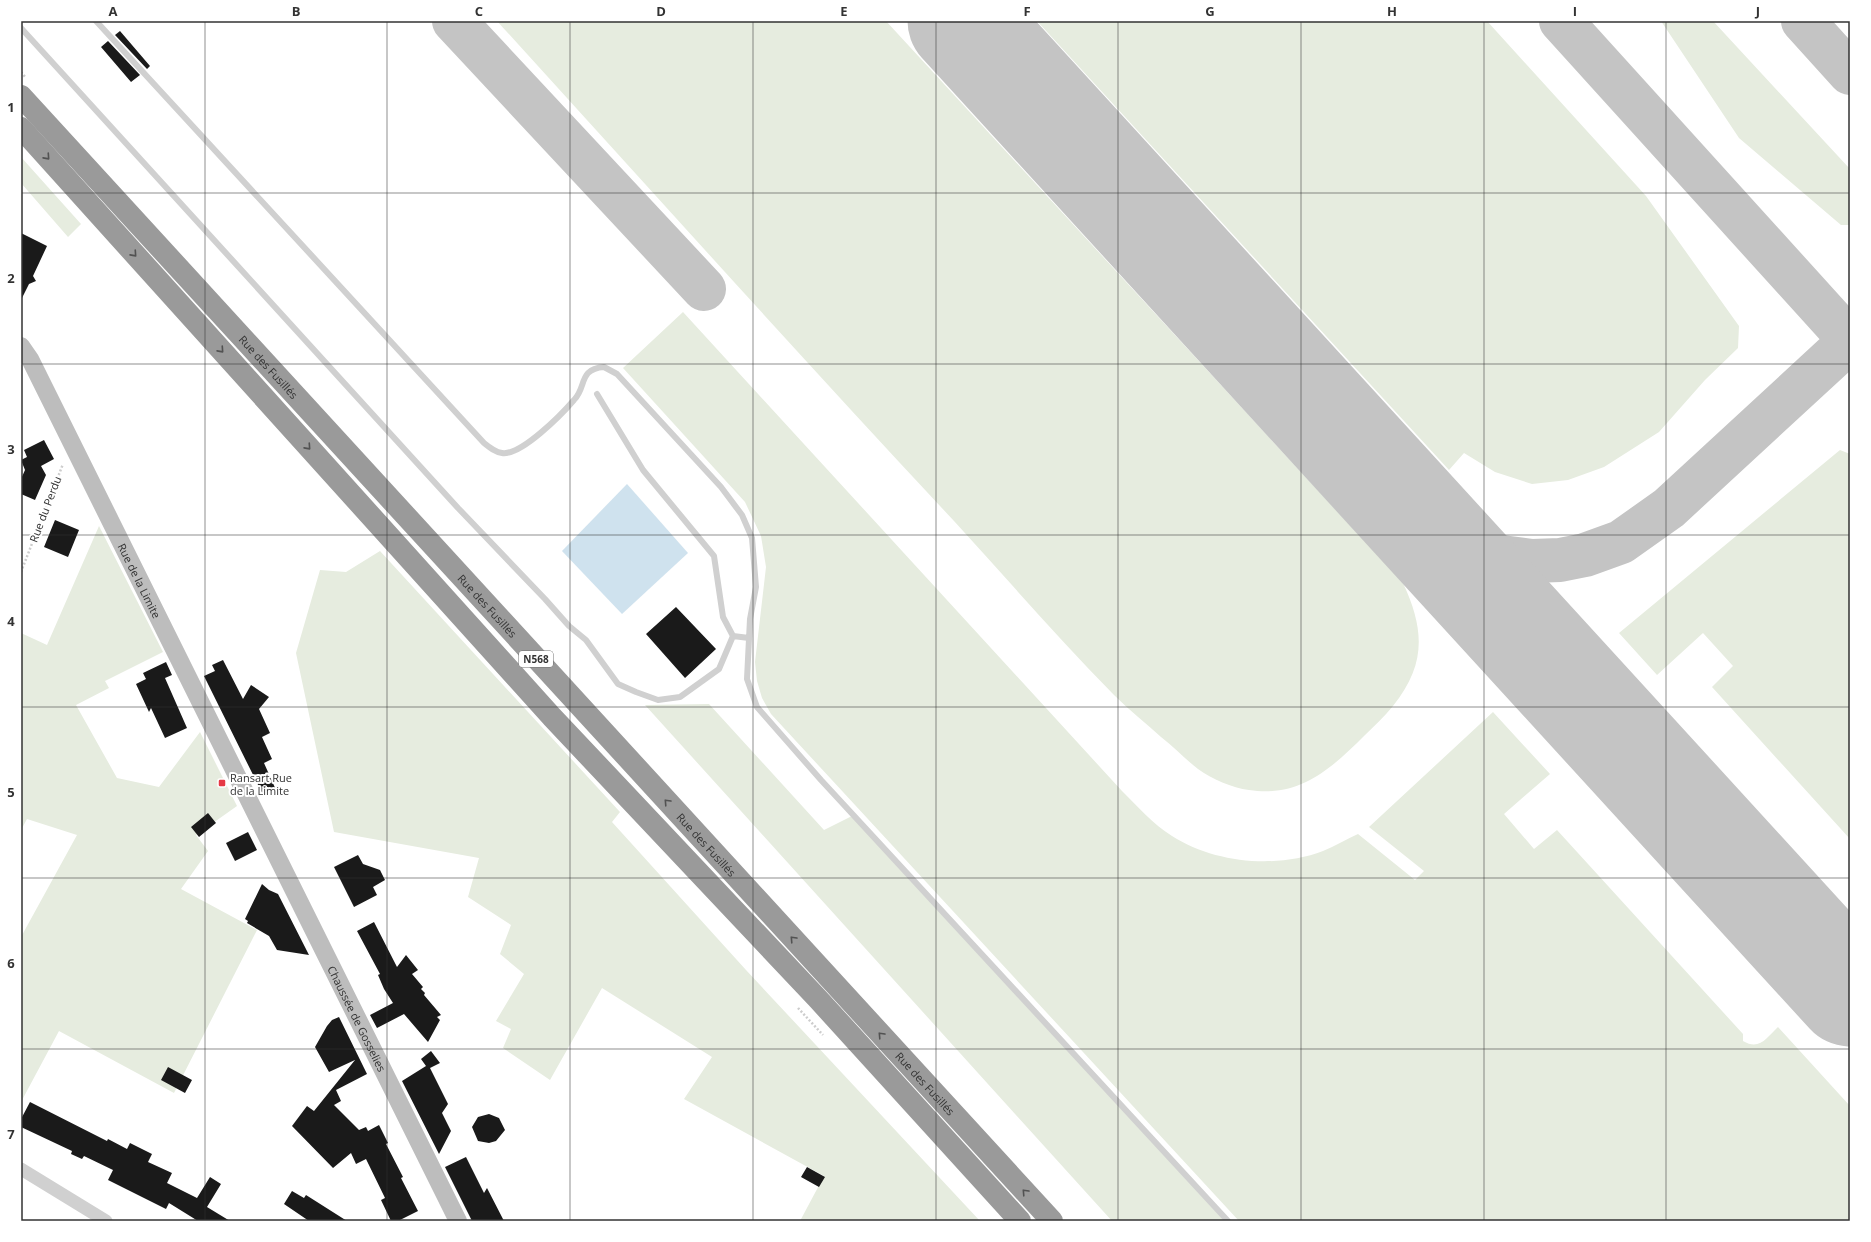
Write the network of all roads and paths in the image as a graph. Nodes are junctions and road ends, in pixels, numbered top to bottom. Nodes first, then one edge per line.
1 (96, 21) edge
2 (21, 28) edge
3 (21, 96) edge
4 (21, 128) edge
5 (21, 346) edge
6 (597, 394) dead end
7 (75, 450) junction
8 (21, 572) edge
9 (733, 636) junction
10 (750, 638) junction
11 (257, 816) joint
12 (21, 1169) edge
13 (106, 1221) edge
14 (458, 1221) edge
15 (1020, 1221) edge
16 (1052, 1221) edge
17 (1228, 1221) edge

1 - 10 lane
2 - 9 lane
16 -> 3 highway, Rue des Fusillés / N568
4 -> 15 highway, Rue des Fusillés / N568
5 - 7 street, Rue de la Limite
6 - 9 lane
7 - 8 path, Rue du Perdu
7 - 11 street, Rue de la Limite
9 - 10 lane
10 - 17 lane
11 - 14 street, Chaussée de Gosselies
12 - 13 street

